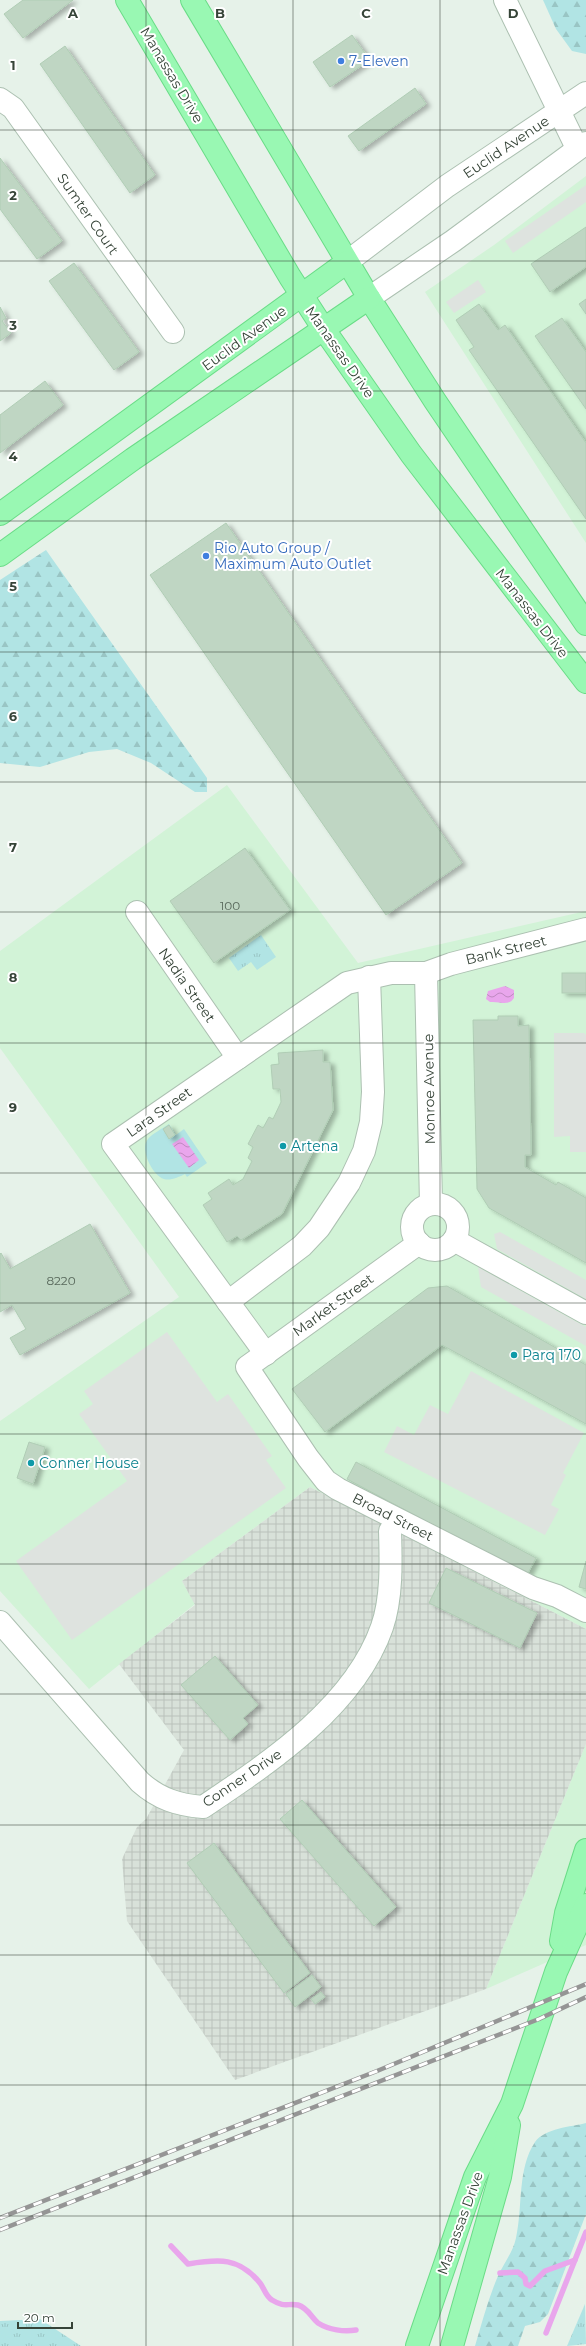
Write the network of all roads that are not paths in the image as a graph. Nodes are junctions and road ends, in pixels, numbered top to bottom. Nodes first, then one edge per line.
1 (127, 0) edge
2 (192, 0) edge
3 (505, 0) edge
4 (586, 93) edge
5 (0, 99) edge
6 (558, 111) junction
7 (582, 146) edge
8 (347, 262) junction
9 (302, 297) junction
10 (369, 298) junction
11 (323, 328) junction
12 (173, 332) dead end
13 (0, 514) edge
14 (0, 555) edge
15 (586, 624) edge
16 (586, 682) edge
17 (137, 912) dead end
18 (586, 929) edge
19 (426, 973) junction
20 (369, 977) junction
21 (238, 1058) junction
22 (431, 1204) junction
23 (454, 1240) junction
24 (419, 1243) junction
25 (228, 1302) junction
26 (586, 1313) edge
27 (266, 1354) junction
28 (247, 1367) joint
29 (390, 1531) dead end
30 (586, 1611) edge
31 (0, 1622) edge
32 (586, 1850) edge
33 (586, 1905) edge
34 (556, 1972) junction
35 (512, 2104) junction
36 (417, 2346) edge
37 (452, 2346) edge

1 - 9 main road, Manassas Drive
2 - 8 main road
3 - 6 street
4 - 6 street, Euclid Avenue
5 - 12 street, Sumter Court
6 - 7 street
6 - 8 street, Euclid Avenue
7 - 10 street
8 - 9 main road, Euclid Avenue
8 - 10 main road
9 - 11 main road, Manassas Drive
9 - 13 main road, Euclid Avenue
10 - 11 main road
10 - 15 main road
11 - 14 main road
11 - 16 main road, Manassas Drive
17 - 21 street, Nadia Street
18 - 19 street, Bank Street
19 - 20 street, Lara Street
19 - 22 street, Monroe Avenue
20 - 21 street, Lara Street
20 - 25 street
21 - 25 street, Lara Street
22 - 23 street
22 - 24 street
23 - 24 street
23 - 26 street
24 - 27 street, Market Street
25 - 27 street, Lara Street
27 - 28 street, Market Street
28 - 30 street, Broad Street
29 - 31 street, Conner Drive
32 - 34 main road, Manassas Drive
33 - 34 main road, Manassas Drive
34 - 35 main road, Manassas Drive
35 - 36 main road, Manassas Drive
35 - 37 main road, Manassas Drive

